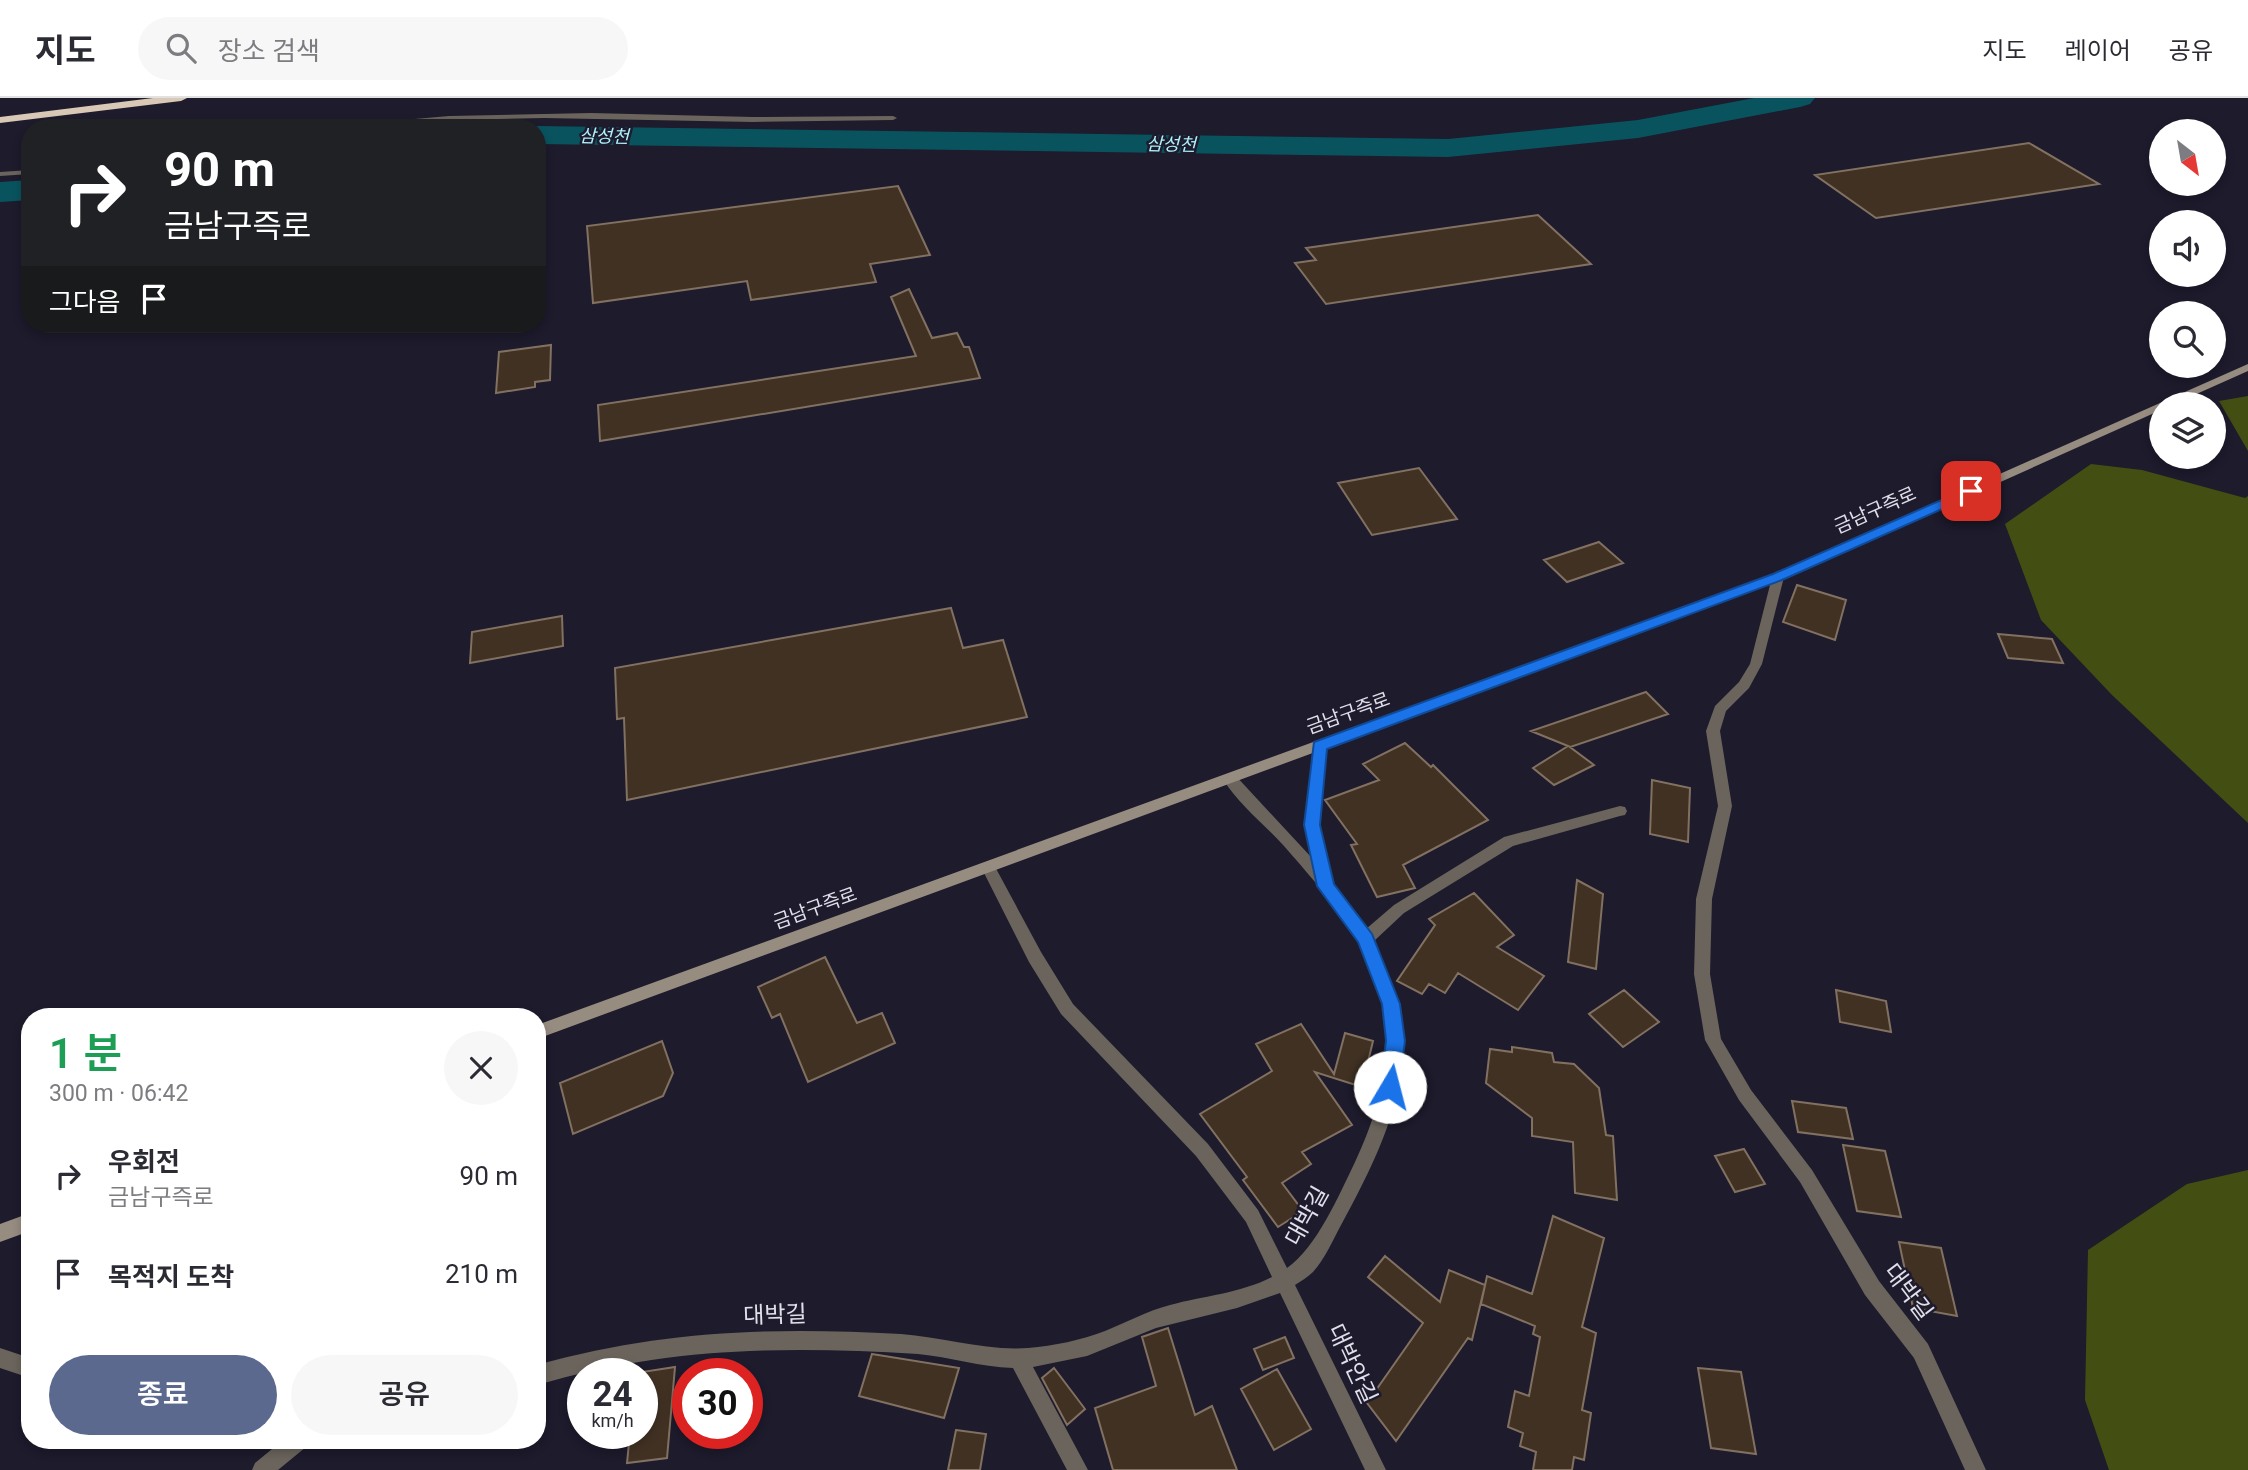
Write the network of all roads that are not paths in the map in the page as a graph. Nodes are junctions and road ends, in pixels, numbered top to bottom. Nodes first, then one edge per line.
1 (91, 98) edge
2 (181, 98) edge
3 (0, 108) edge
4 (893, 118) dead end
5 (431, 119) edge
6 (0, 120) edge
7 (21, 173) edge
8 (0, 174) edge
9 (2248, 367) edge
10 (2193, 392) edge
11 (2149, 412) edge
12 (1778, 577) junction
13 (1320, 746) junction
14 (1230, 779) junction
15 (1620, 811) dead end
16 (988, 867) junction
17 (1326, 886) junction
18 (1365, 939) junction
19 (546, 1029) edge
20 (21, 1225) edge
21 (0, 1233) edge
22 (1285, 1279) junction
23 (0, 1358) edge
24 (1018, 1358) junction
25 (21, 1365) edge
26 (546, 1372) edge
27 (288, 1449) edge
28 (262, 1470) edge
29 (1078, 1470) edge
30 (1376, 1470) edge
31 (1976, 1470) edge

1 - 3 highway
2 - 6 highway
4 - 5 street
7 - 8 street
9 - 10 main road
11 - 12 main road, 금남구즉로
12 - 13 main road, 금남구즉로
12 - 31 street, 대박길
13 - 14 main road, 금남구즉로
13 - 17 street, 대박길
14 - 16 main road, 금남구즉로
14 - 17 street, 대박길
15 - 18 street
16 - 19 main road, 금남구즉로
16 - 22 street, 대박안길
17 - 18 street, 대박길
18 - 22 street, 대박길
20 - 21 main road
22 - 24 street, 대박길
22 - 30 street, 대박안길
23 - 25 street
24 - 26 street, 대박길
24 - 29 street
27 - 28 street

